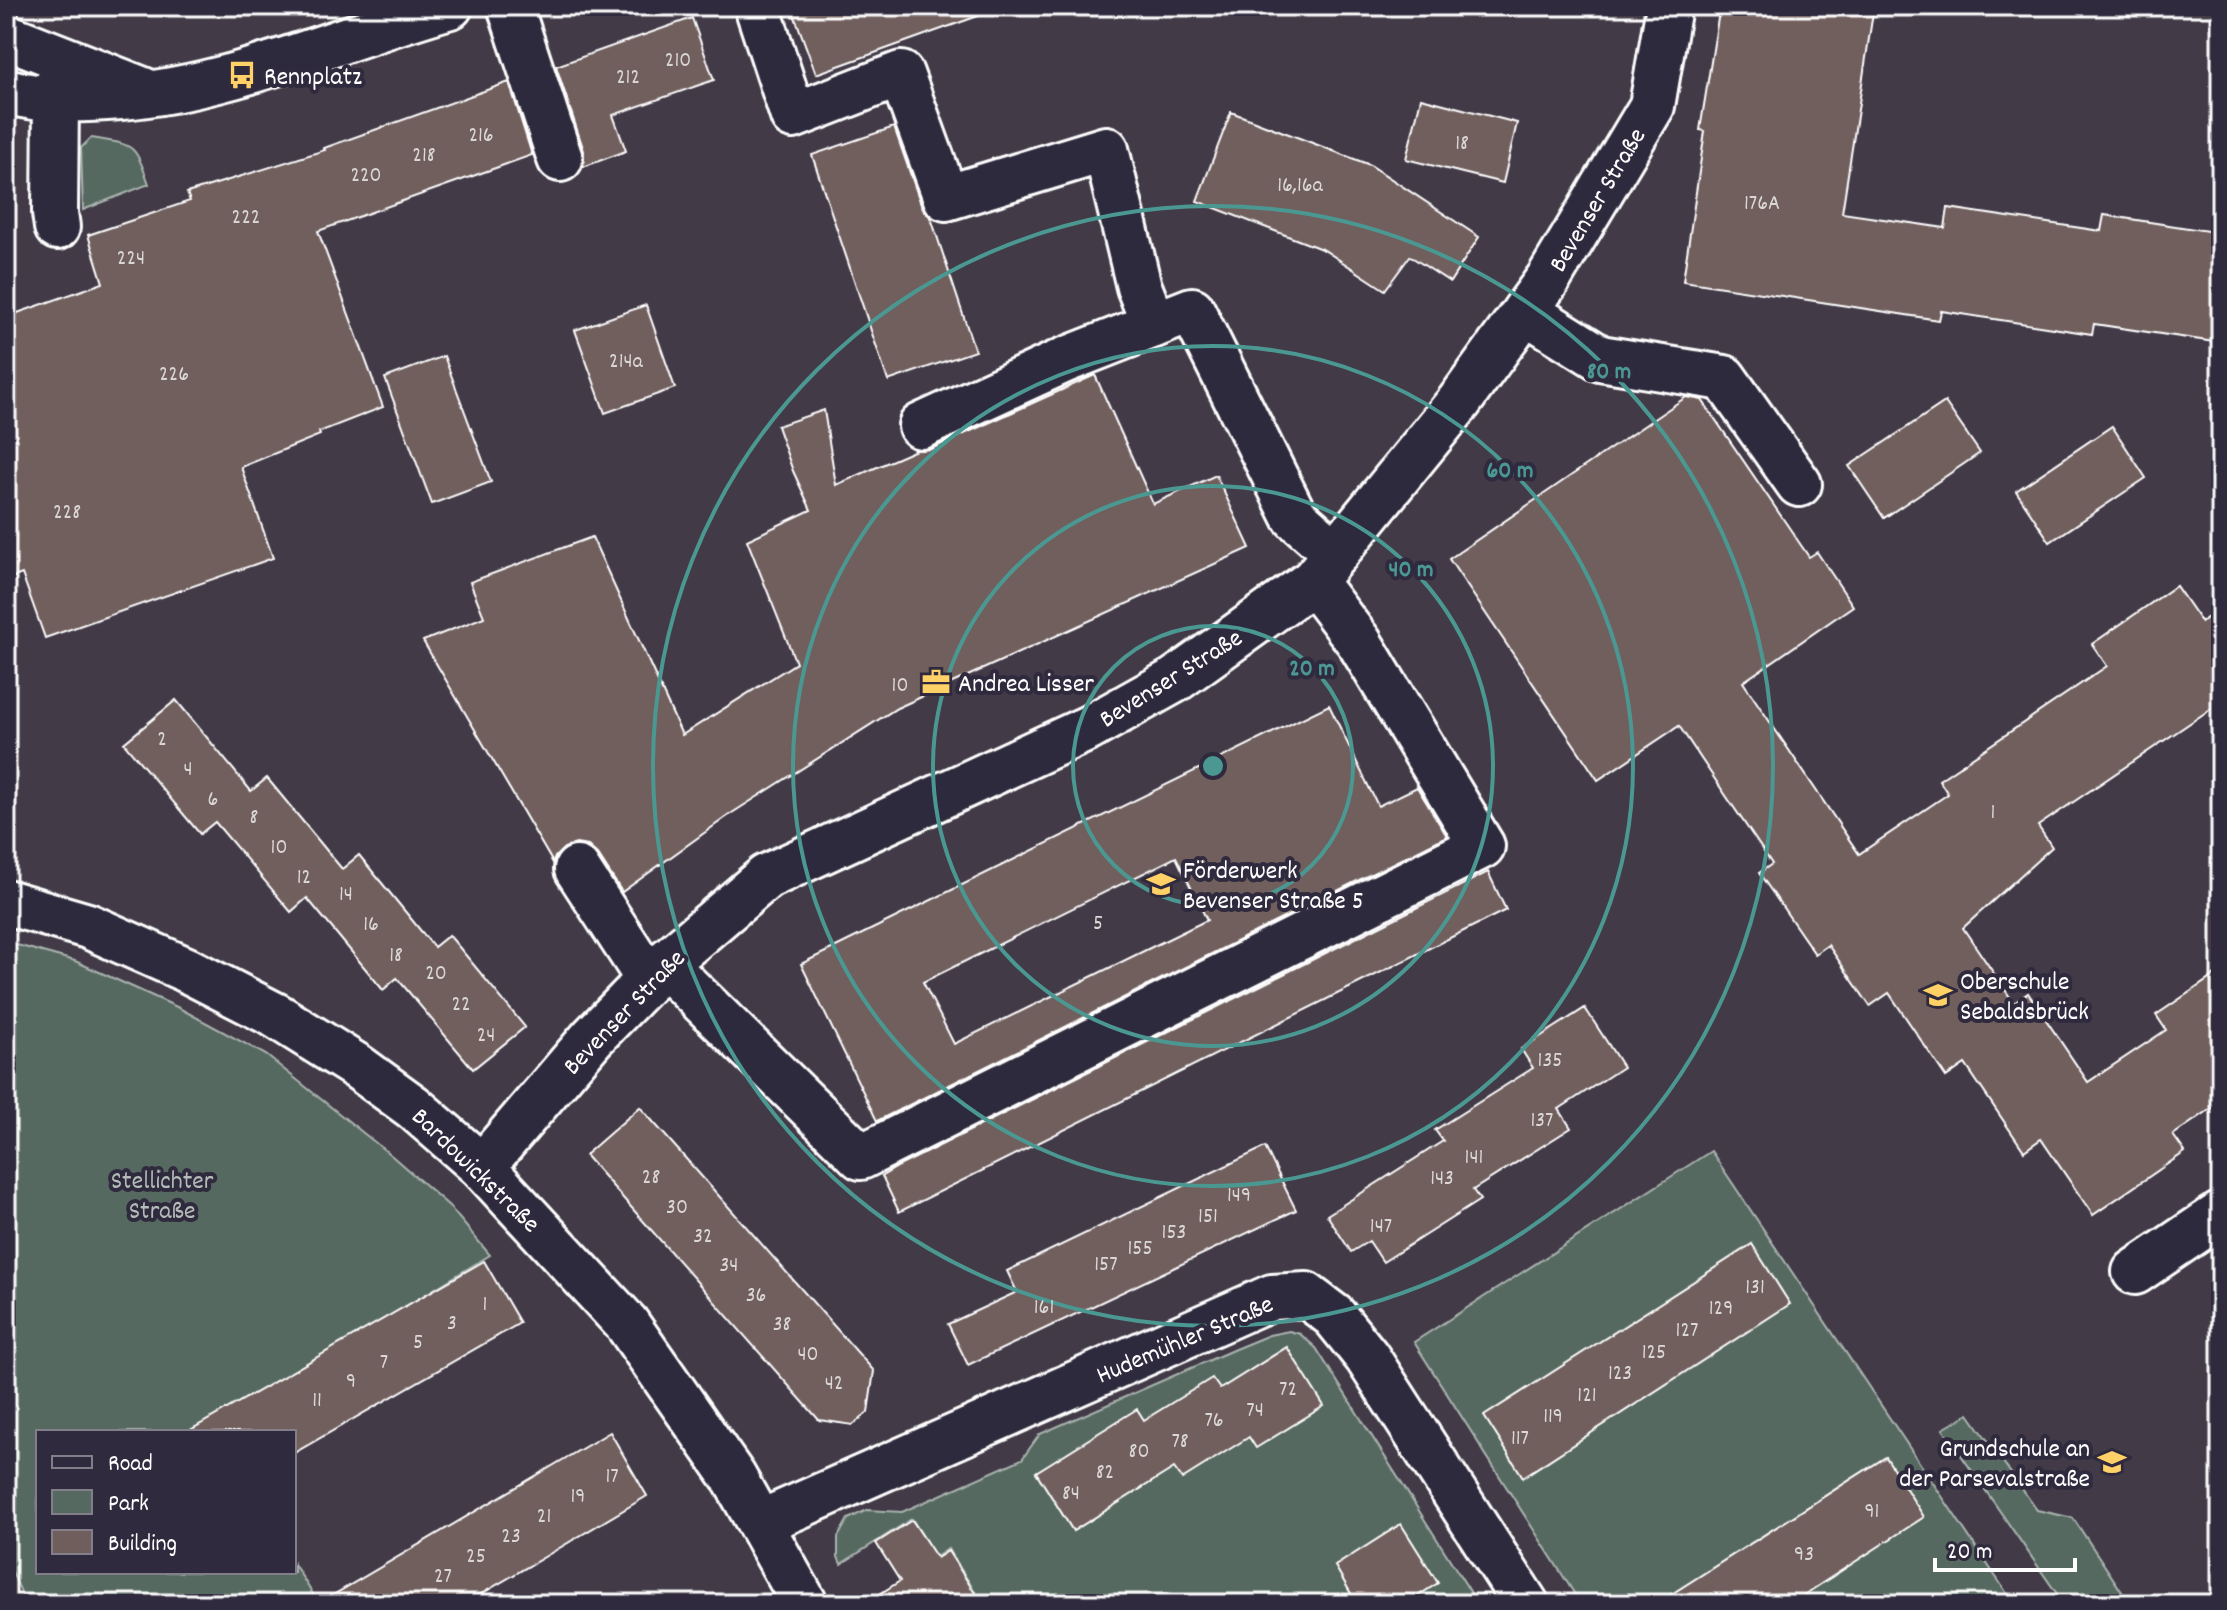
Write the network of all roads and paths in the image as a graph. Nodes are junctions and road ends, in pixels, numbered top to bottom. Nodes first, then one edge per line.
1 (450, 6) edge
2 (510, 6) edge
3 (757, 6) edge
4 (1669, 6) edge
5 (6, 36) edge
6 (60, 79) junction
7 (6, 91) edge
8 (560, 159) dead end
9 (57, 227) dead end
10 (1525, 311) junction
11 (1154, 325) junction
12 (921, 426) dead end
13 (1799, 484) dead end
14 (1325, 567) junction
15 (577, 869) dead end
16 (6, 902) edge
17 (657, 972) junction
18 (482, 1167) junction
19 (2221, 1214) edge
20 (2135, 1272) dead end
21 (760, 1523) junction
22 (805, 1604) edge
23 (1526, 1604) edge

1 - 6 street
2 - 8 street
3 - 11 street
4 - 10 street, Bevenser Straße
5 - 6 street
6 - 7 street
6 - 9 street
10 - 13 street
10 - 14 street, Bevenser Straße
11 - 12 street
11 - 14 street
14 - 17 street, Bevenser Straße
14 - 17 street
15 - 17 street
16 - 18 street, Bardowickstraße
17 - 18 street, Bevenser Straße
18 - 21 street, Bardowickstraße
19 - 20 street
21 - 22 street, Bardowickstraße
21 - 23 street, Hudemühler Straße

